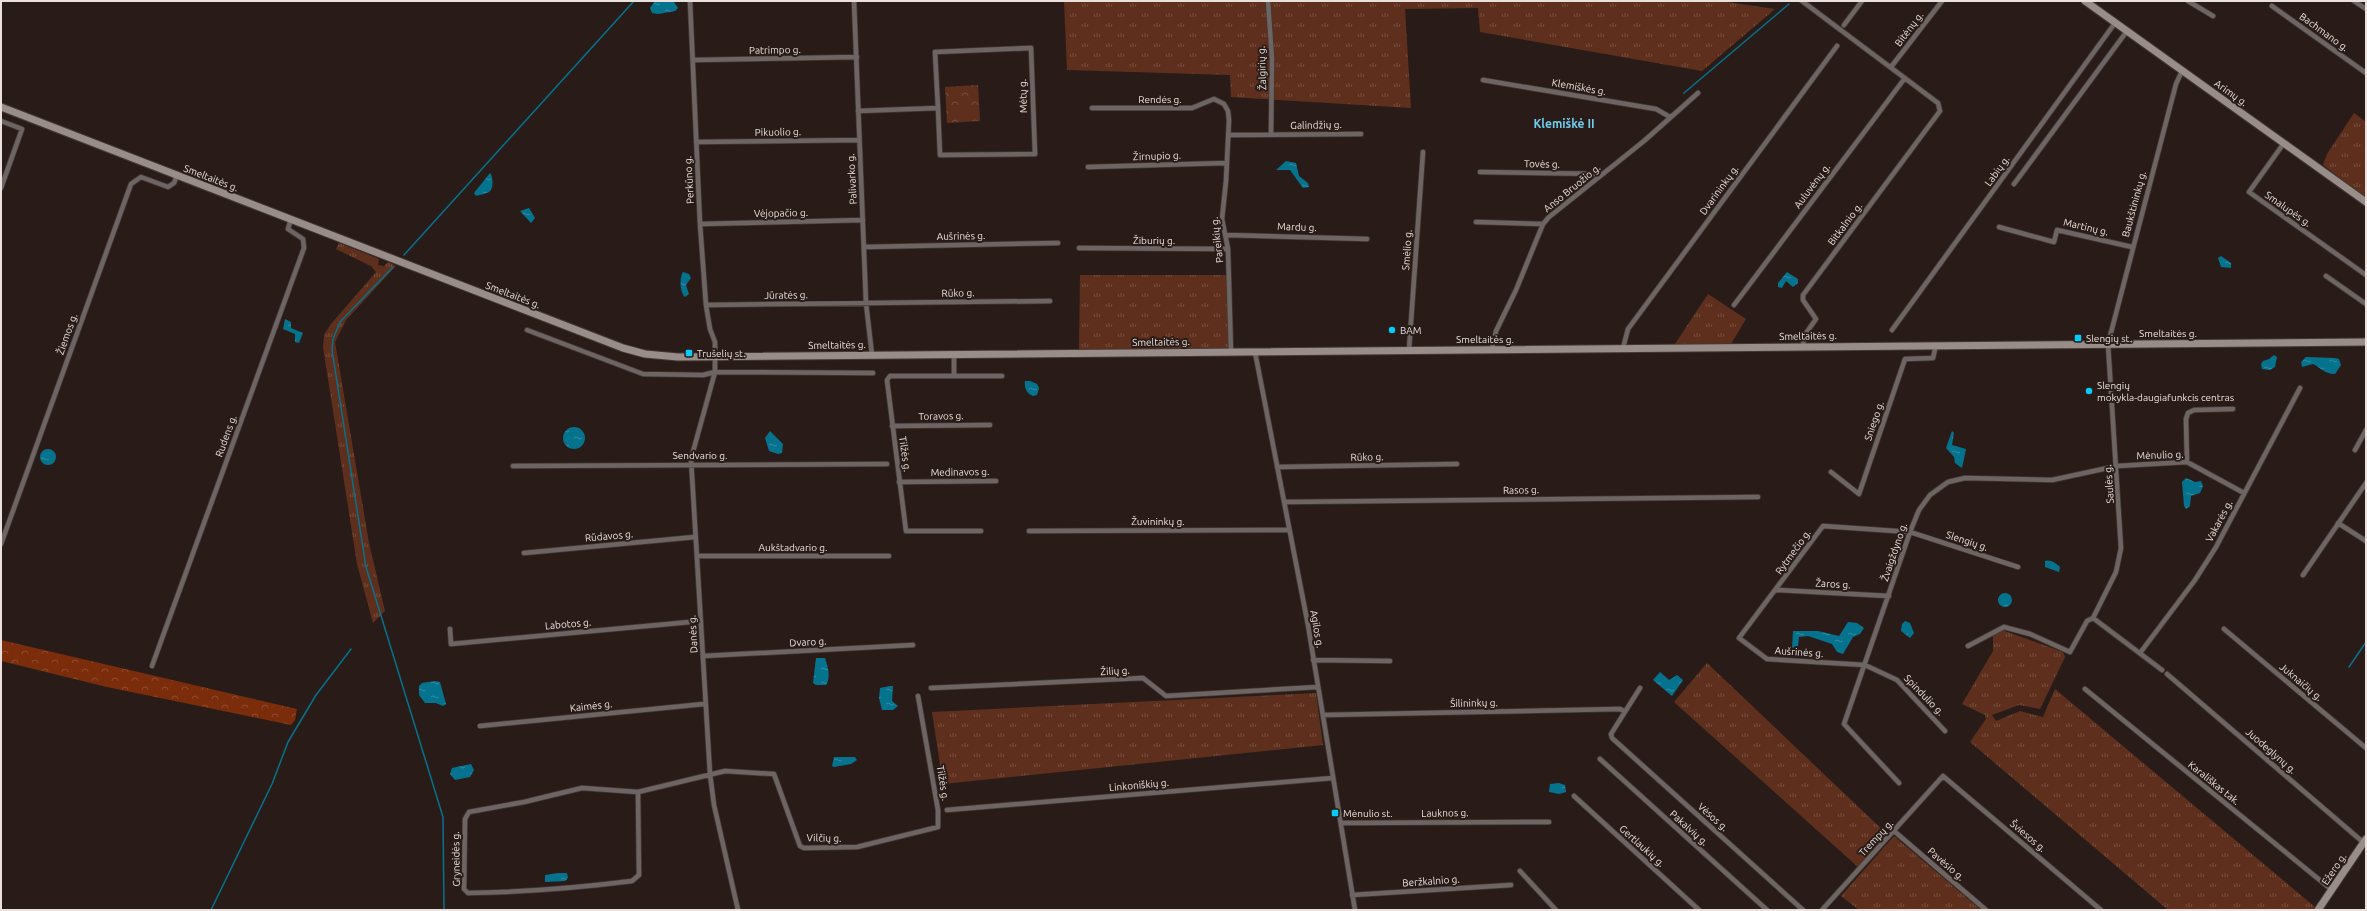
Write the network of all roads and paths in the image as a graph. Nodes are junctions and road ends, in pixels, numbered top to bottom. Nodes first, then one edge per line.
1 (690, 1) edge
2 (854, 1) edge
3 (1268, 1) edge
4 (1802, 1) edge
5 (1862, 1) edge
6 (1942, 1) edge
7 (2085, 1) edge
8 (2188, 1) edge
9 (2354, 1) edge
10 (2272, 6) dead end
11 (2366, 9) edge
12 (2213, 16) dead end
13 (2115, 23) junction
14 (1844, 25) dead end
15 (2127, 31) junction
16 (1837, 46) dead end
17 (857, 57) junction
18 (693, 60) junction
19 (1891, 67) junction
20 (2182, 71) junction
21 (2366, 73) edge
22 (1905, 78) junction
23 (1482, 80) dead end
24 (1698, 93) dead end
25 (1224, 104) joint
26 (1, 107) edge
27 (938, 108) junction
28 (1092, 108) dead end
29 (858, 111) junction
30 (1670, 118) junction
31 (1, 121) edge
32 (1271, 134) junction
33 (1361, 134) dead end
34 (1229, 135) junction
35 (859, 140) junction
36 (696, 142) junction
37 (2284, 143) junction
38 (1423, 152) dead end
39 (1226, 164) junction
40 (1088, 167) dead end
41 (1480, 172) dead end
42 (1603, 174) junction
43 (177, 175) junction
44 (2014, 184) dead end
45 (1, 188) edge
46 (2366, 202) edge
47 (291, 219) junction
48 (863, 220) junction
49 (1476, 222) dead end
50 (700, 224) junction
51 (1543, 224) junction
52 (1999, 227) dead end
53 (1226, 235) junction
54 (1367, 239) dead end
55 (1058, 243) dead end
56 (2132, 247) junction
57 (864, 248) junction
58 (1079, 248) dead end
59 (1228, 249) junction
60 (2366, 275) edge
61 (2326, 276) dead end
62 (1050, 301) dead end
63 (866, 303) junction
64 (706, 304) junction
65 (2366, 304) edge
66 (1734, 305) dead end
67 (527, 330) dead end
68 (1892, 330) dead end
69 (2366, 342) edge
70 (2108, 344) junction
71 (1936, 345) junction
72 (1803, 346) junction
73 (1623, 348) junction
74 (1492, 349) junction
75 (1409, 350) junction
76 (1231, 352) junction
77 (1255, 352) junction
78 (954, 354) junction
79 (872, 355) junction
80 (716, 356) junction
81 (715, 372) junction
82 (874, 374) dead end
83 (954, 375) junction
84 (1002, 376) dead end
85 (2300, 388) dead end
86 (2233, 409) dead end
87 (990, 425) dead end
88 (892, 426) junction
89 (2366, 430) edge
90 (2355, 450) dead end
91 (2187, 462) junction
92 (692, 464) junction
93 (887, 464) dead end
94 (1457, 464) dead end
95 (513, 466) dead end
96 (2117, 466) junction
97 (1277, 467) junction
98 (1831, 472) dead end
99 (996, 481) dead end
100 (899, 482) junction
101 (2366, 483) edge
102 (2244, 493) junction
103 (1758, 497) dead end
104 (1284, 502) junction
105 (2338, 523) junction
106 (1028, 530) dead end
107 (1288, 530) junction
108 (981, 531) dead end
109 (1910, 532) junction
110 (695, 537) junction
111 (2366, 541) edge
112 (1, 544) edge
113 (524, 553) dead end
114 (697, 556) junction
115 (889, 556) dead end
116 (2018, 567) dead end
117 (2303, 575) dead end
118 (1776, 590) junction
119 (1889, 596) junction
120 (2093, 618) junction
121 (701, 621) junction
122 (450, 629) dead end
123 (2224, 629) dead end
124 (1739, 638) joint
125 (913, 645) dead end
126 (1968, 646) dead end
127 (2140, 653) junction
128 (703, 656) junction
129 (1313, 660) junction
130 (1390, 661) dead end
131 (1865, 665) junction
132 (152, 666) dead end
133 (2162, 670) dead end
134 (2167, 674) dead end
135 (1318, 687) junction
136 (931, 688) dead end
137 (1640, 688) dead end
138 (2085, 689) dead end
139 (918, 696) dead end
140 (704, 704) junction
141 (1624, 711) junction
142 (1323, 715) junction
143 (480, 726) dead end
144 (1945, 731) dead end
145 (2366, 748) edge
146 (1600, 759) dead end
147 (710, 774) junction
148 (1943, 776) joint
149 (1333, 778) junction
150 (1898, 783) dead end
151 (638, 792) junction
152 (1574, 796) dead end
153 (947, 810) dead end
154 (1549, 822) dead end
155 (1341, 823) junction
156 (938, 827) joint
157 (1894, 832) junction
158 (2365, 841) edge
159 (1520, 871) dead end
160 (1510, 885) dead end
161 (2332, 890) junction
162 (1352, 895) junction
163 (738, 910) edge
164 (1355, 910) edge
165 (1556, 910) edge
166 (1699, 910) edge
167 (1767, 910) edge
168 (1803, 910) edge
169 (1822, 910) edge
170 (1986, 910) edge
171 (2101, 910) edge
172 (2318, 910) edge

1 - 18 street, Perkūno g.
2 - 17 street, Palivarko g.
3 - 32 street, Žalgirių g.
4 - 19 street
5 - 14 street
6 - 19 street, Bitėnų g.
7 - 13 main road, Arimų g.
8 - 12 street
9 - 11 street
10 - 21 street, Bachmano g.
13 - 15 main road, Arimų g.
13 - 68 street, Labių g.
15 - 20 main road, Arimų g.
15 - 44 street
16 - 73 street, Dvarininkų g.
17 - 18 street, Patrimpo g.
17 - 29 street, Palivarko g.
18 - 36 street, Perkūno g.
19 - 22 street
20 - 37 main road, Arimų g.
20 - 56 street, Baukštininkų g.
22 - 66 street, Auluvėnų g.
22 - 72 street, Bitkalnio g.
23 - 30 street, Klemiškės g.
24 - 30 street, Anso Bruožio g.
25 - 28 street, Rendės g.
25 - 34 street, Pareikių g.
26 - 43 main road, Smeltaitės g.
27 - 27 street, Mėtų g.
27 - 29 street
29 - 35 street, Palivarko g.
30 - 42 street, Anso Bruožio g.
31 - 45 street
32 - 33 street, Galindžių g.
32 - 34 street, Galindžių g.
34 - 39 street, Pareikių g.
35 - 36 street, Pikuolio g.
35 - 48 street, Palivarko g.
36 - 50 street, Perkūno g.
37 - 46 main road, Arimų g.
37 - 60 street, Smalupės g.
38 - 75 street, Smėlio g.
39 - 40 street, Žirnupio g.
39 - 53 street, Pareikių g.
41 - 42 street, Tovės g.
42 - 51 street, Anso Bruožio g.
43 - 47 main road, Smeltaitės g.
43 - 112 street, Žiemos g.
47 - 80 main road, Smeltaitės g.
47 - 132 street, Rudens g.
48 - 50 street, Vėjopačio g.
48 - 57 street, Palivarko g.
49 - 51 street
50 - 64 street, Perkūno g.
51 - 74 street, Anso Bruožio g.
52 - 56 street, Martinų g.
53 - 54 street, Mardu g.
53 - 59 street, Pareikių g.
55 - 57 street, Aušrinės g.
56 - 70 street, Baukštininkų g.
57 - 63 street, Palivarko g.
58 - 59 street, Žiburių g.
59 - 76 street, Pareikių g.
61 - 65 street
62 - 63 street, Rūko g.
63 - 64 street, Jūratės g.
63 - 79 street, Palivarko g.
64 - 80 street, Perkūno g.
67 - 81 street
69 - 70 main road, Smeltaitės g.
70 - 71 main road, Smeltaitės g.
70 - 96 street, Saulės g.
71 - 72 main road, Smeltaitės g.
71 - 98 street, Sniego g.
72 - 73 main road, Smeltaitės g.
73 - 74 main road, Smeltaitės g.
74 - 75 main road, Smeltaitės g.
75 - 77 main road, Smeltaitės g.
76 - 77 main road, Smeltaitės g.
76 - 78 main road, Smeltaitės g.
77 - 97 street, Agilos g.
78 - 79 main road, Smeltaitės g.
78 - 83 street
79 - 80 main road, Smeltaitės g.
80 - 81 street, Danės g.
81 - 82 street
81 - 92 street, Danės g.
83 - 84 street
83 - 88 street, Tilžės g.
85 - 102 street, Vakarės g.
86 - 91 street
87 - 88 street, Toravos g.
88 - 100 street, Tilžės g.
89 - 90 street
91 - 96 street, Mėnulio g.
91 - 102 street, Mėnulio g.
92 - 93 street, Sendvario g.
92 - 95 street, Sendvario g.
92 - 110 street, Danės g.
94 - 97 street, Rūko g.
96 - 109 street, Žvaigždyno g.
96 - 120 street, Saulės g.
97 - 104 street, Agilos g.
99 - 100 street, Medinavos g.
100 - 108 street, Tilžės g.
101 - 105 street
102 - 127 street, Vakarės g.
103 - 104 street, Rasos g.
104 - 107 street, Agilos g.
105 - 111 street
105 - 117 street
106 - 107 street, Žuvininkų g.
107 - 129 street, Agilos g.
109 - 116 street, Slengių g.
109 - 118 street, Rytmečio g.
109 - 119 street, Žvaigždyno g.
110 - 113 street, Rūdavos g.
110 - 114 street, Danės g.
114 - 115 street, Aukštadvario g.
114 - 121 street, Danės g.
118 - 119 street, Žaros g.
118 - 124 street, Rytmečio g.
119 - 131 street, Žvaigždyno g.
120 - 126 street, Saulės g.
120 - 127 street
121 - 122 street, Labotos g.
121 - 128 street, Danės g.
123 - 145 street, Juknaičių g.
124 - 131 street, Aušrinės g.
125 - 128 street, Dvaro g.
127 - 133 street
128 - 140 street, Danės g.
129 - 130 street
129 - 135 street, Agilos g.
131 - 144 street, Spindulio g.
131 - 150 street, Žvaigždyno g.
134 - 158 street, Juodeglynų g.
135 - 136 street, Žilių g.
135 - 142 street, Agilos g.
137 - 141 street
138 - 161 street, Karališkas tak.
139 - 156 street, Tilžės g.
140 - 143 street, Kaimės g.
140 - 147 street, Danės g.
141 - 142 street, Šilininkų g.
141 - 168 street, Vėsos g.
142 - 149 street, Agilos g.
146 - 167 street, Pakalvių g.
147 - 151 street, Gryneidės g.
147 - 156 street, Vilčių g.
147 - 163 street, Danės g.
148 - 157 street, Trempų g.
148 - 171 street, Šviesos g.
149 - 153 street, Linkoniškių g.
149 - 155 street, Agilos g.
151 - 151 street, Gryneidės g.
152 - 166 street, Gertlaukių g.
154 - 155 street, Lauknos g.
155 - 162 street, Agilos g.
157 - 169 street, Trempų g.
157 - 170 street, Pavėsio g.
158 - 161 main road, Ežero g.
159 - 165 street
160 - 162 street, Beržkalnio g.
161 - 172 main road, Ežero g.
162 - 164 street, Agilos g.

